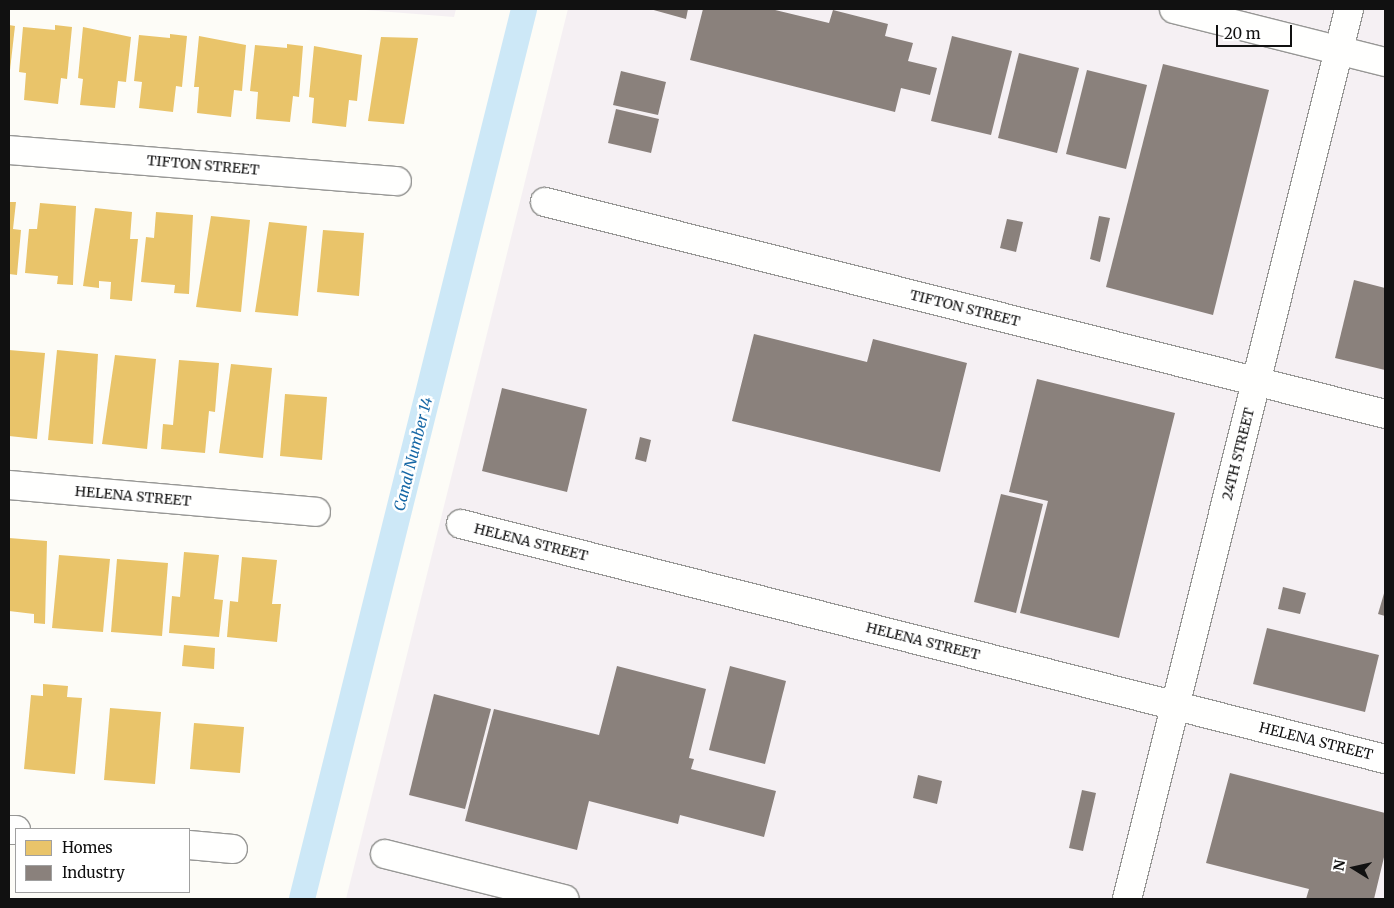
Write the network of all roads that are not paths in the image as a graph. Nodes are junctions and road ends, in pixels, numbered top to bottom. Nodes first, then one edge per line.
1 (1174, 9) edge
2 (1349, 9) edge
3 (1339, 50) junction
4 (1385, 62) edge
5 (9, 150) edge
6 (397, 181) dead end
7 (545, 202) dead end
8 (1256, 381) junction
9 (1385, 414) edge
10 (9, 485) edge
11 (316, 512) dead end
12 (461, 524) dead end
13 (1174, 705) junction
14 (1385, 759) edge
15 (190, 845) edge
16 (233, 849) dead end
17 (385, 854) dead end
18 (564, 899) edge
19 (1126, 899) edge

1 - 3 street
2 - 3 street, 24TH STREET
3 - 4 street
3 - 8 street, 24TH STREET
5 - 6 street, TIFTON STREET
7 - 8 street, TIFTON STREET
8 - 9 street, TIFTON STREET
8 - 13 street, 24TH STREET
10 - 11 street, HELENA STREET
12 - 13 street, HELENA STREET
13 - 14 street, HELENA STREET
13 - 19 street, 24TH STREET
15 - 16 street
17 - 18 street

